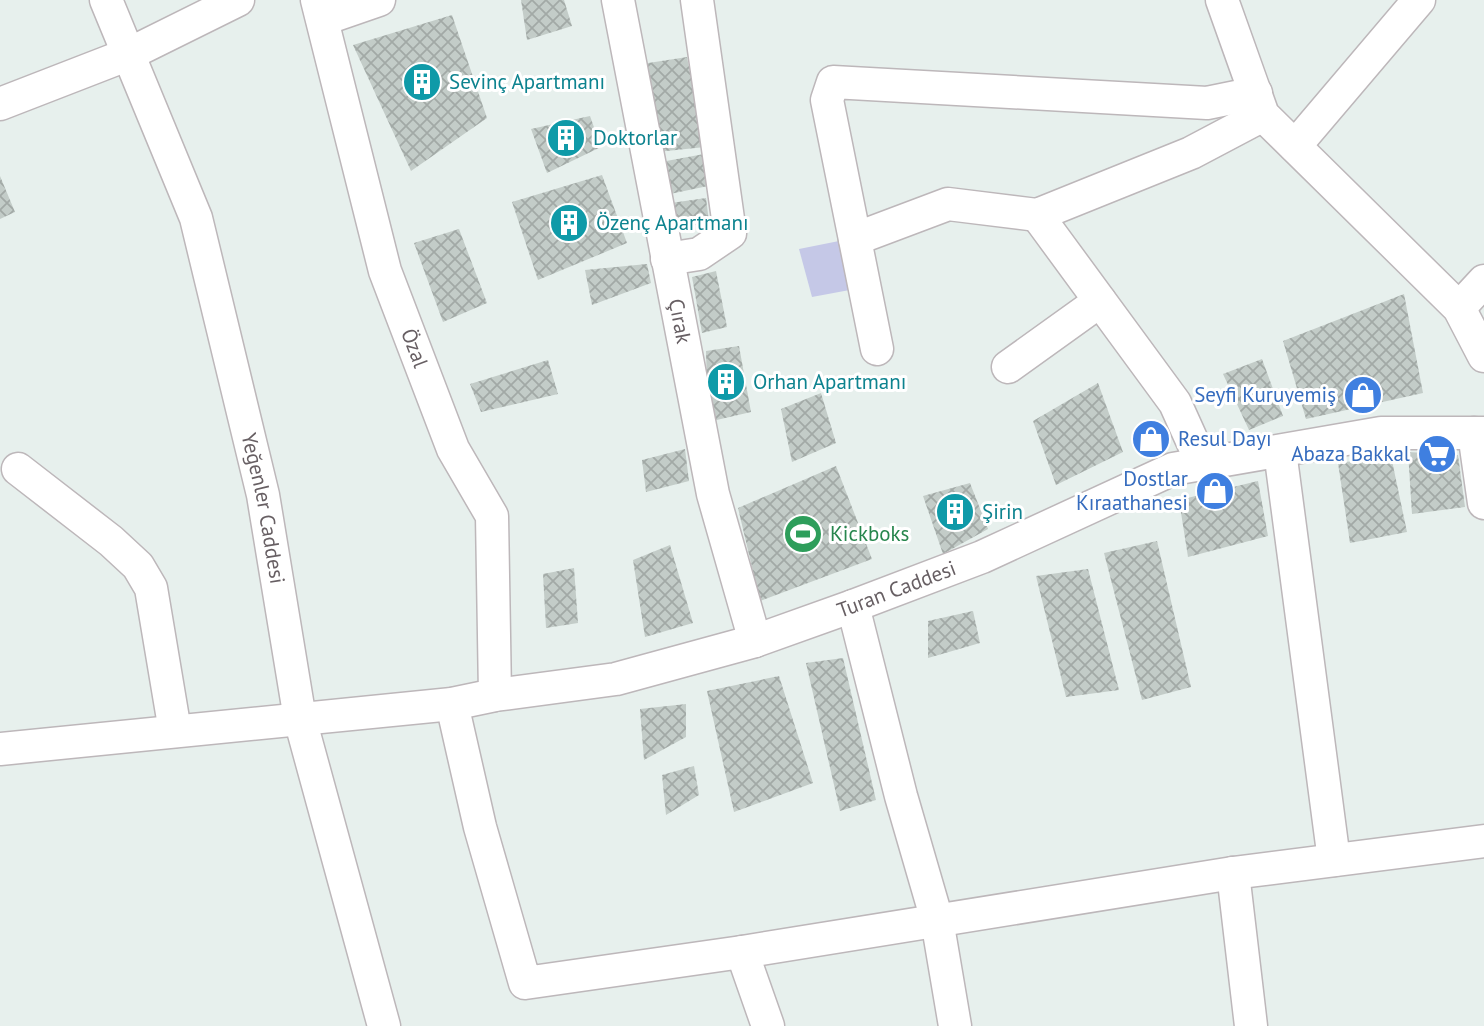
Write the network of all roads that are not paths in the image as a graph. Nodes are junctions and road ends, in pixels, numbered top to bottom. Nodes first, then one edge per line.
1 (106, 0) edge
2 (237, 0) edge
3 (379, 0) edge
4 (618, 0) edge
5 (697, 0) edge
6 (1222, 0) edge
7 (1419, 0) edge
8 (320, 9) edge
9 (129, 54) junction
10 (0, 104) edge
11 (1260, 104) junction
12 (1296, 146) junction
13 (1037, 215) junction
14 (855, 239) junction
15 (667, 259) junction
16 (1484, 281) edge
17 (1100, 301) junction
18 (1459, 308) junction
19 (877, 349) dead end
20 (1484, 356) edge
21 (1008, 367) dead end
22 (1479, 433) edge
23 (1280, 451) junction
24 (1203, 465) junction
25 (18, 469) dead end
26 (1484, 503) edge
27 (853, 606) junction
28 (755, 641) junction
29 (495, 695) junction
30 (452, 704) junction
31 (300, 719) junction
32 (175, 732) junction
33 (0, 749) edge
34 (1484, 841) edge
35 (1335, 860) junction
36 (1233, 873) junction
37 (937, 920) junction
38 (742, 952) junction
39 (384, 1026) edge
40 (768, 1026) edge
41 (955, 1026) edge
42 (1251, 1026) edge

1 - 9 street, Yeğenler Caddesi
2 - 9 street
3 - 8 street
4 - 15 street, Çırak
5 - 15 street
6 - 11 street
7 - 12 street
8 - 29 street, Özal
9 - 10 street
9 - 31 street, Yeğenler Caddesi
11 - 12 street
11 - 13 street
11 - 14 street
12 - 18 street
13 - 14 street
13 - 17 street
14 - 19 street
15 - 28 street, Çırak
16 - 18 street
17 - 21 street
17 - 24 street
18 - 20 street
22 - 23 street, Turan Caddesi
22 - 26 street
23 - 24 street, Turan Caddesi
23 - 35 street
24 - 27 street, Turan Caddesi
25 - 32 street
27 - 28 street, Turan Caddesi
27 - 37 street
28 - 29 street, Turan Caddesi
29 - 30 street, Turan Caddesi
30 - 31 street, Turan Caddesi
30 - 38 street
31 - 32 street, Turan Caddesi
31 - 39 street, Yeğenler Caddesi
32 - 33 street, Turan Caddesi
34 - 35 street
35 - 36 street
36 - 37 street
36 - 42 street
37 - 38 street
37 - 41 street
38 - 40 street

